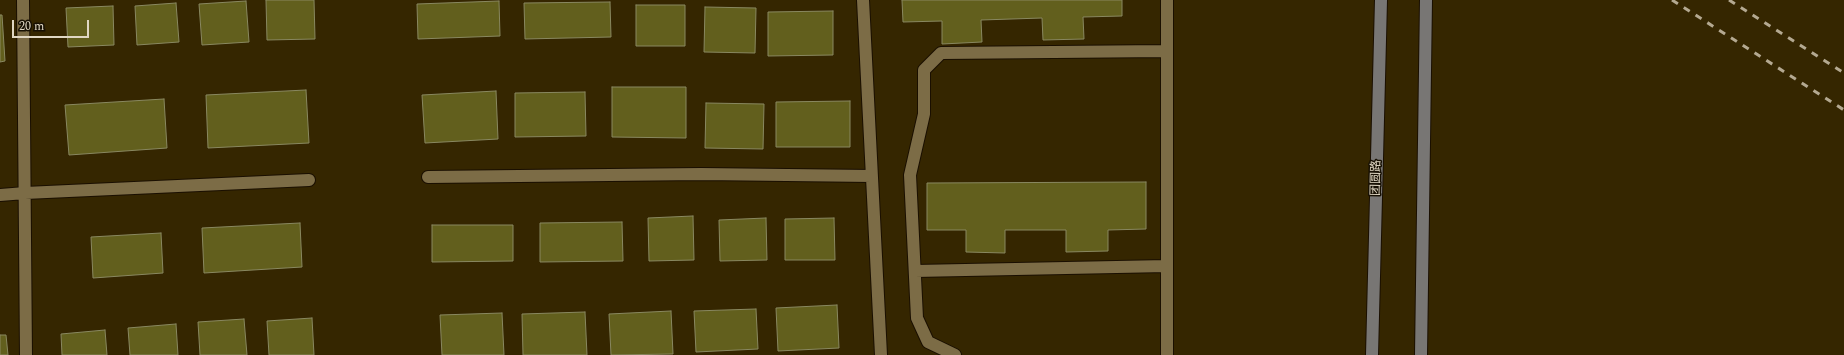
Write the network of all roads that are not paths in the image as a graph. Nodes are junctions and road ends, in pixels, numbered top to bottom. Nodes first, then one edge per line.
1 (23, 0) edge
2 (863, 0) edge
3 (1167, 0) edge
4 (1381, 0) edge
5 (1426, 0) edge
6 (1166, 51) junction
7 (872, 176) junction
8 (428, 178) dead end
9 (309, 180) dead end
10 (25, 193) junction
11 (0, 195) edge
12 (1167, 266) junction
13 (915, 272) junction
14 (26, 355) edge
15 (880, 355) edge
16 (955, 355) edge
17 (1167, 355) edge
18 (1372, 355) edge
19 (1421, 355) edge

1 - 10 street
2 - 7 street
3 - 6 street
4 - 18 street, 团圆路
5 - 19 street
6 - 12 street
6 - 13 street
7 - 8 street
7 - 15 street
9 - 10 street
10 - 11 street
10 - 14 street
12 - 13 street
12 - 17 street
13 - 16 street

